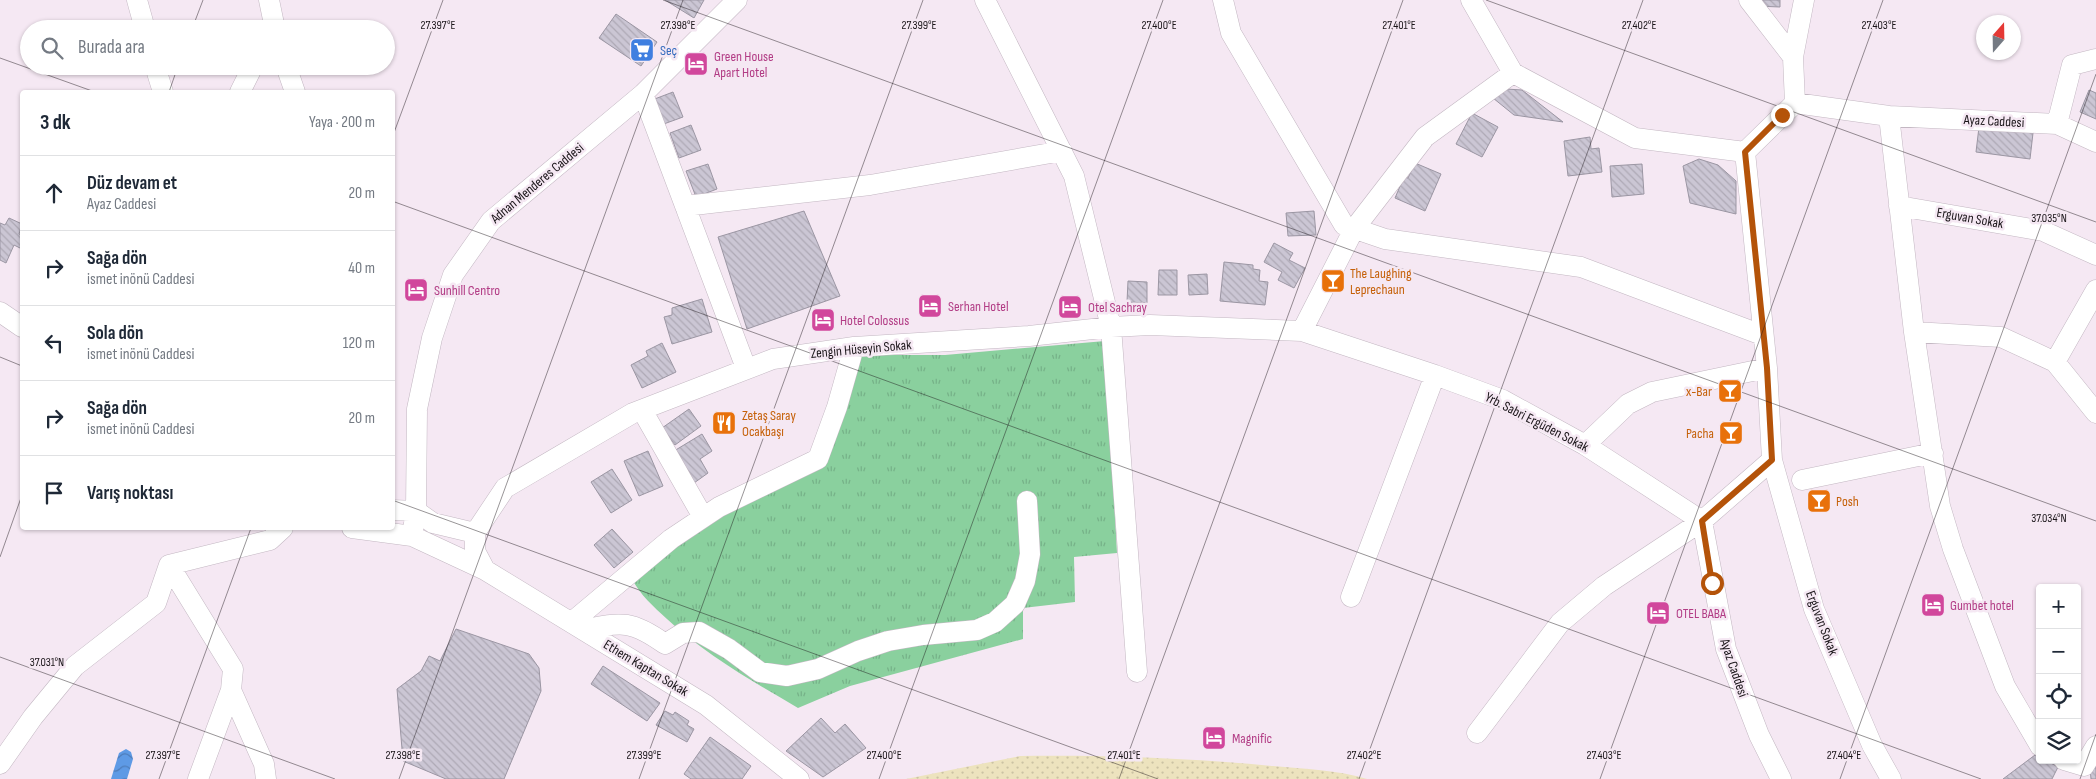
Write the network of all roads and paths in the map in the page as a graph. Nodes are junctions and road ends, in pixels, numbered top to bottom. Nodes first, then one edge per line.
1 (137, 0) edge
2 (269, 0) edge
3 (737, 0) edge
4 (985, 0) edge
5 (1223, 0) edge
6 (1470, 0) edge
7 (1749, 0) edge
8 (1804, 0) edge
9 (143, 20) edge
10 (273, 20) edge
11 (1793, 57) junction
12 (2096, 58) edge
13 (1514, 73) junction
14 (158, 75) edge
15 (248, 75) edge
16 (289, 75) edge
17 (162, 90) edge
18 (241, 90) edge
19 (294, 90) edge
20 (643, 94) junction
21 (1795, 103) junction
22 (1889, 116) junction
23 (2057, 124) junction
24 (2096, 142) edge
25 (1062, 151) junction
26 (1745, 152) junction
27 (685, 206) junction
28 (1900, 206) junction
29 (1354, 229) junction
30 (2096, 256) edge
31 (2096, 290) edge
32 (0, 312) edge
33 (20, 326) edge
34 (1111, 327) junction
35 (1302, 331) junction
36 (1914, 332) junction
37 (1762, 335) junction
38 (854, 347) junction
39 (2055, 362) junction
40 (746, 368) junction
41 (1767, 368) junction
42 (1435, 375) junction
43 (642, 410) junction
44 (2096, 413) edge
45 (1585, 445) junction
46 (1933, 453) junction
47 (1772, 460) junction
48 (1802, 480) dead end
49 (1027, 501) dead end
50 (395, 510) edge
51 (416, 511) junction
52 (703, 517) junction
53 (1702, 521) junction
54 (281, 530) edge
55 (367, 530) edge
56 (475, 533) junction
57 (412, 536) junction
58 (170, 565) junction
59 (485, 570) junction
60 (1351, 597) dead end
61 (578, 626) junction
62 (1137, 672) dead end
63 (230, 690) junction
64 (1477, 734) dead end
65 (2036, 739) edge
66 (2096, 746) edge
67 (0, 764) edge
68 (2071, 764) edge
69 (2084, 772) edge
70 (198, 779) edge
71 (266, 779) edge
72 (799, 779) edge
73 (1781, 779) edge
74 (1891, 779) edge

1 - 9 street
2 - 10 street
3 - 20 street, Adnan Menderes Caddesi
4 - 25 street
5 - 29 street
6 - 13 street
7 - 11 street
8 - 11 street
11 - 21 street
12 - 23 street
13 - 26 street
13 - 29 street
14 - 17 street
15 - 18 street
16 - 19 street
20 - 27 street
20 - 51 street, Adnan Menderes Caddesi
21 - 22 street, Ayaz Caddesi
21 - 26 street
22 - 23 street, Ayaz Caddesi
22 - 28 street
23 - 24 street, Ayaz Caddesi
25 - 27 street
25 - 34 street
26 - 37 street, Erguvan Sokak
27 - 40 street
28 - 30 street, Erguvan Sokak
28 - 36 street
29 - 35 street
29 - 37 street
31 - 39 street
32 - 33 street
34 - 35 street, Zengin Hüseyin Sokak
34 - 38 street, Zengin Hüseyin Sokak
34 - 62 street
35 - 42 street, Yrb. Sabri Ergüden Sokak
36 - 39 street
36 - 46 street
37 - 41 street, Erguvan Sokak
38 - 40 street, Zengin Hüseyin Sokak
38 - 52 street
39 - 44 street
40 - 43 street, Zengin Hüseyin Sokak
41 - 45 street
41 - 47 street, Erguvan Sokak
42 - 45 street, Yrb. Sabri Ergüden Sokak
42 - 60 street
43 - 52 street
43 - 56 street, Zengin Hüseyin Sokak
45 - 53 street, Yrb. Sabri Ergüden Sokak
46 - 48 street
46 - 65 street
47 - 53 street
47 - 74 street, Erguvan Sokak
49 - 61 street
50 - 51 street
51 - 56 street
51 - 57 street, Adnan Menderes Caddesi
52 - 61 street
53 - 64 street
53 - 73 street, Ayaz Caddesi
54 - 58 street
55 - 57 street, Ethem Kaptan Sokak
56 - 59 street
57 - 59 street, Ethem Kaptan Sokak
58 - 63 street
58 - 67 street
59 - 61 street, Ethem Kaptan Sokak
61 - 72 street, Ethem Kaptan Sokak
63 - 70 street
63 - 71 street
66 - 69 street
68 - 69 street

